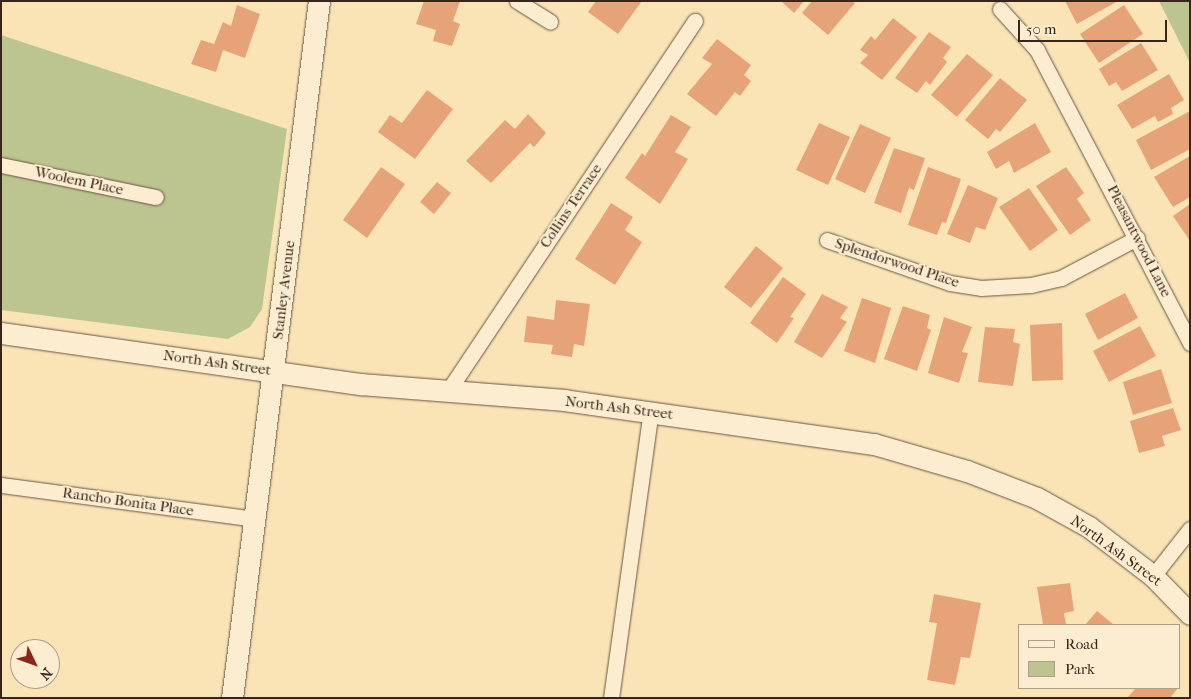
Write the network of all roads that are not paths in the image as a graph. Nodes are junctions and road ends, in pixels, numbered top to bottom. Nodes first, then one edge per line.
1 (319, 1) edge
2 (517, 1) edge
3 (1000, 9) dead end
4 (695, 21) dead end
5 (550, 22) dead end
6 (1, 165) edge
7 (156, 197) dead end
8 (1137, 238) junction
9 (826, 240) dead end
10 (1, 332) edge
11 (1190, 343) edge
12 (274, 371) junction
13 (448, 391) junction
14 (651, 411) junction
15 (1, 485) edge
16 (255, 519) junction
17 (1190, 529) edge
18 (1152, 576) junction
19 (1190, 614) edge
20 (232, 698) edge
21 (611, 698) edge

1 - 12 main road, Stanley Avenue
2 - 5 street
3 - 8 street, Pleasantwood Lane
4 - 13 street, Collins Terrace
6 - 7 street, Woolem Place
8 - 9 street, Splendorwood Place
8 - 11 street, Pleasantwood Lane
10 - 12 main road, North Ash Street
12 - 13 main road, North Ash Street
12 - 16 main road, Stanley Avenue
13 - 14 main road, North Ash Street
14 - 18 main road, North Ash Street
14 - 21 street
15 - 16 street, Rancho Bonita Place
16 - 20 main road, Stanley Avenue
17 - 18 street
18 - 19 main road, North Ash Street

